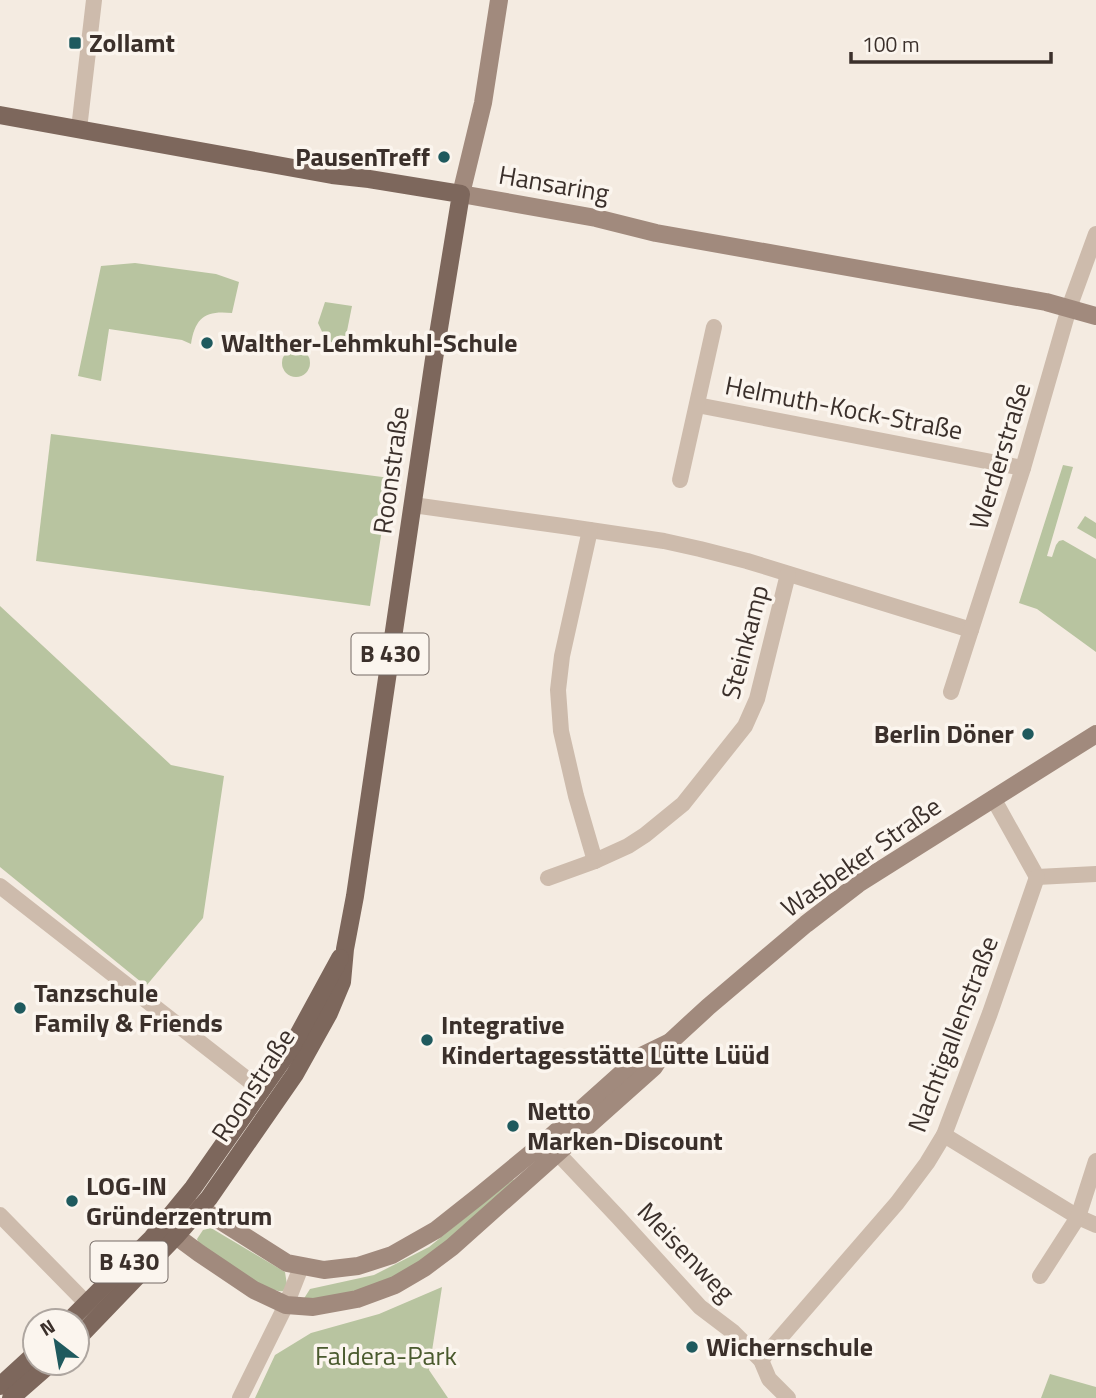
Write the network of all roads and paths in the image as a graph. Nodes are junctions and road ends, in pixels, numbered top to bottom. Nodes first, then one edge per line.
1 (94, 0) edge
2 (499, 0) edge
3 (0, 115) edge
4 (79, 129) junction
5 (461, 194) junction
6 (1096, 234) edge
7 (1069, 308) junction
8 (1096, 316) edge
9 (714, 327) dead end
10 (697, 405) junction
11 (1023, 468) junction
12 (680, 480) dead end
13 (413, 505) junction
14 (590, 530) junction
15 (788, 574) junction
16 (971, 630) junction
17 (951, 692) dead end
18 (1096, 734) edge
19 (993, 799) junction
20 (595, 861) junction
21 (1096, 874) edge
22 (1037, 877) junction
23 (548, 878) dead end
24 (0, 886) edge
25 (345, 949) junction
26 (262, 1090) junction
27 (944, 1135) junction
28 (551, 1147) junction
29 (1096, 1161) edge
30 (200, 1208) junction
31 (174, 1212) junction
32 (0, 1215) edge
33 (1078, 1217) junction
34 (1096, 1225) edge
35 (176, 1236) junction
36 (301, 1267) junction
37 (1040, 1276) dead end
38 (286, 1305) junction
39 (93, 1310) junction
40 (91, 1314) edge
41 (761, 1360) junction
42 (21, 1367) edge
43 (35, 1377) edge
44 (0, 1386) edge
45 (11, 1398) edge
46 (240, 1398) edge
47 (788, 1398) edge

1 - 4 street
2 - 5 street, Roonstraße
3 - 4 main road, Hansaring
4 - 5 main road, Hansaring
5 - 7 street, Hansaring
5 - 13 main road, Roonstraße / B 430
6 - 7 street, Werderstraße
7 - 8 street, Hansaring
7 - 11 street, Werderstraße
9 - 10 street, Helmuth-Kock-Straße
10 - 11 street, Helmuth-Kock-Straße
10 - 12 street, Helmuth-Kock-Straße
11 - 16 street, Werderstraße
13 - 14 street, Steinkamp
13 - 25 main road, Roonstraße / B 430
14 - 15 street, Steinkamp
14 - 20 street
15 - 16 street, Steinkamp
15 - 20 street, Steinkamp
16 - 17 street, Werderstraße
18 - 19 street, Wasbeker Straße
19 - 22 street
19 - 28 street, Wasbeker Straße
20 - 23 street, Steinkamp
21 - 22 street
22 - 27 street, Nachtigallenstraße
24 - 26 street
25 - 26 main road, Roonstraße / B 430
25 - 30 main road, Roonstraße / B 430
26 - 31 main road, Roonstraße / B 430
27 - 33 street
27 - 41 street, Nachtigallenstraße
28 - 36 street, Wasbeker Straße
28 - 38 street, Wasbeker Straße
28 - 41 street, Meisenweg
29 - 33 street
30 - 31 street, Wasbeker Straße
30 - 35 main road, Roonstraße / B 430
30 - 36 street, Wasbeker Straße
31 - 35 street
31 - 39 main road, B 430
32 - 39 street
33 - 34 street
33 - 37 street
35 - 38 street, Wasbeker Straße
35 - 39 main road, B 430
36 - 38 street
38 - 46 street
39 - 40 main road, B 430
41 - 47 street, Meisenweg
42 - 44 main road
43 - 45 main road

